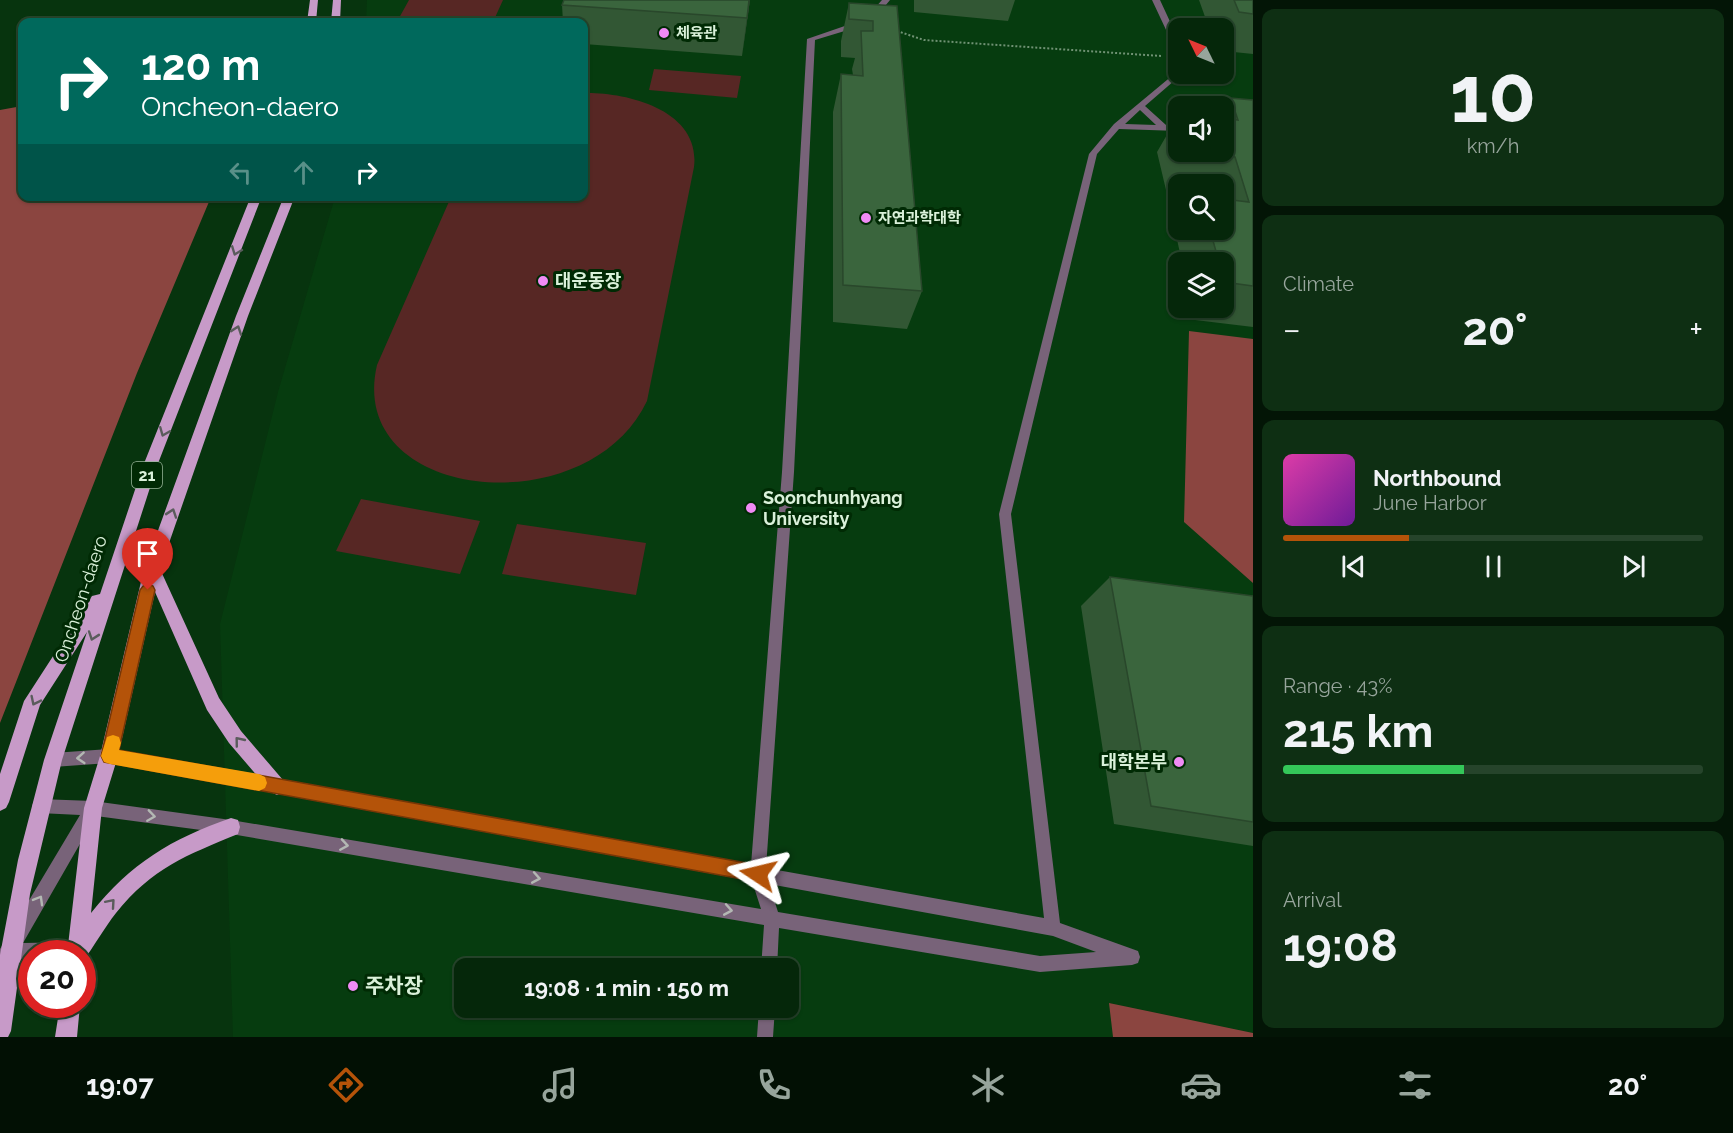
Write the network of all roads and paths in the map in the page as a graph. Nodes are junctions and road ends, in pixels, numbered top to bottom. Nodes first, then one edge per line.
1 (314, 0) edge
2 (337, 0) edge
3 (886, 0) edge
4 (1156, 0) edge
5 (312, 18) edge
6 (336, 18) edge
7 (868, 21) junction
8 (1168, 26) edge
9 (1167, 57) dead end
10 (1168, 81) edge
11 (1140, 105) junction
12 (1117, 126) junction
13 (1163, 127) junction
14 (1168, 127) edge
15 (255, 201) edge
16 (288, 201) edge
17 (153, 568) junction
18 (111, 580) junction
19 (110, 756) junction
20 (53, 760) junction
21 (277, 786) junction
22 (0, 802) edge
23 (39, 806) junction
24 (93, 808) junction
25 (231, 826) junction
26 (758, 874) junction
27 (772, 918) junction
28 (1053, 928) junction
29 (78, 940) edge
30 (85, 940) edge
31 (5, 956) edge
32 (770, 958) edge
33 (68, 1018) edge
34 (766, 1018) edge
35 (0, 1031) edge
36 (66, 1037) edge
37 (765, 1037) edge

1 - 5 main road
2 - 6 main road
3 - 7 lane
4 - 8 lane
7 - 9 path
7 - 26 lane
10 - 11 lane
11 - 12 lane
11 - 13 lane
12 - 13 lane
12 - 28 lane
13 - 14 lane
15 -> 18 main road, Oncheon-daero / 21
17 -> 16 main road, 21
17 - 19 main road, 21
21 -> 17 main road
18 -> 20 main road, Oncheon-daero / 21
18 -> 22 main road
19 -> 20 lane
19 - 21 lane
19 - 24 main road, 21
20 - 23 main road, Oncheon-daero / 21
21 - 26 lane
23 - 24 lane
23 - 31 main road, Oncheon-daero / 21
24 -> 25 lane
24 - 29 main road, 21
31 -> 24 lane
25 -> 27 lane
30 -> 25 main road
26 - 27 lane
26 - 28 lane
27 - 28 lane
27 - 32 lane
31 - 35 main road, Oncheon-daero / 21
33 - 36 main road
34 - 37 lane

